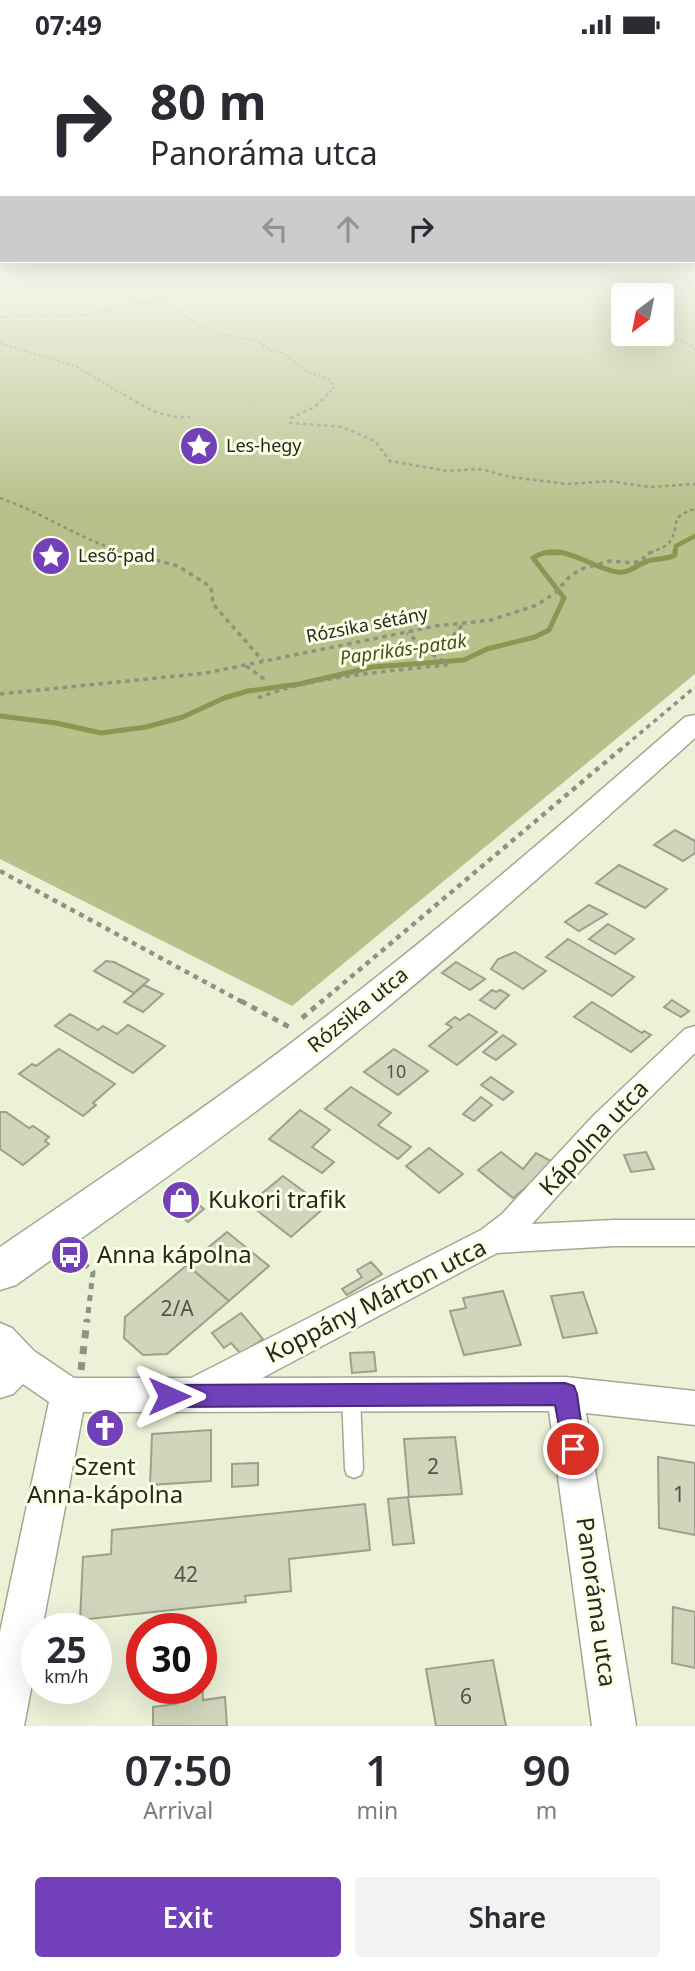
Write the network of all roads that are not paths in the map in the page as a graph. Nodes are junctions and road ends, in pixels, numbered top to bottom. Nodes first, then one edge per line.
1 (695, 723) edge
2 (695, 1036) edge
3 (695, 1233) edge
4 (493, 1240) junction
5 (0, 1271) edge
6 (7, 1361) edge
7 (565, 1394) junction
8 (73, 1396) junction
9 (351, 1396) junction
10 (191, 1397) junction
11 (695, 1408) edge
12 (354, 1469) dead end
13 (2, 1726) edge
14 (614, 1726) edge

1 - 5 main road, Rózsika utca
2 - 4 street, Kápolna utca
3 - 4 street, Koppány Márton utca
4 - 10 street, Koppány Márton utca
6 - 8 street
7 - 9 street
7 - 11 street
7 - 14 street, Panoráma utca
8 - 10 street
8 - 13 street
9 - 10 street
9 - 12 lane

